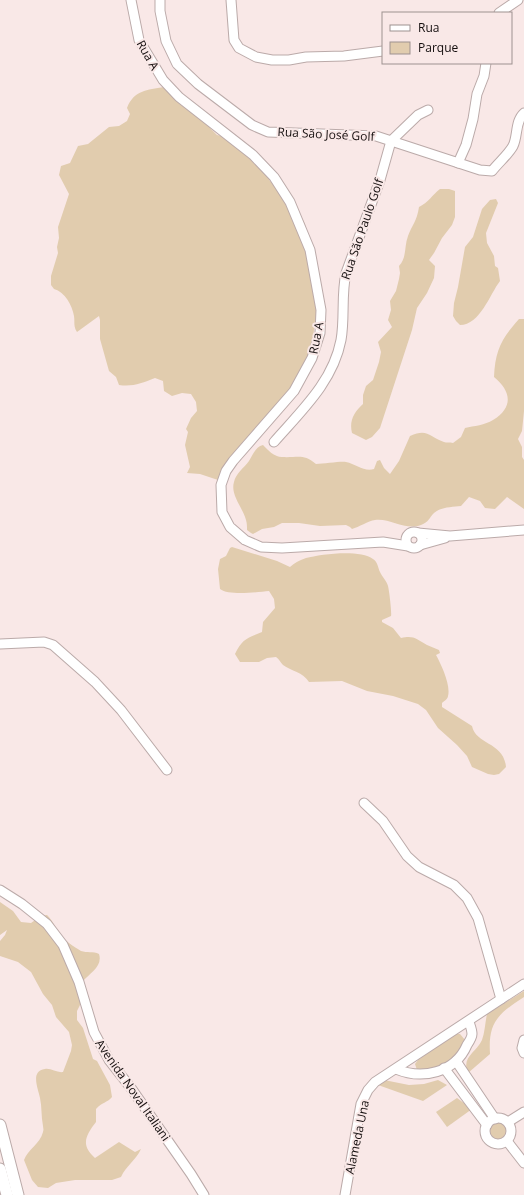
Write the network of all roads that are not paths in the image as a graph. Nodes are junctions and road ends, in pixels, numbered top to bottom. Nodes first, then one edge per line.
1 (131, 0) edge
2 (160, 0) edge
3 (231, 0) edge
4 (519, 0) edge
5 (501, 12) edge
6 (508, 12) edge
7 (382, 51) edge
8 (486, 64) edge
9 (428, 110) dead end
10 (524, 113) edge
11 (391, 141) junction
12 (458, 163) junction
13 (274, 442) dead end
14 (524, 530) edge
15 (413, 533) junction
16 (450, 536) junction
17 (384, 542) junction
18 (420, 545) junction
19 (408, 546) junction
20 (0, 644) edge
21 (167, 770) dead end
22 (364, 803) dead end
23 (0, 890) edge
24 (524, 984) edge
25 (501, 999) junction
26 (469, 1022) junction
27 (524, 1040) edge
28 (524, 1053) edge
29 (456, 1061) junction
30 (444, 1068) junction
31 (396, 1069) junction
32 (465, 1075) junction
33 (454, 1081) junction
34 (478, 1093) junction
35 (468, 1099) junction
36 (524, 1112) edge
37 (495, 1119) junction
38 (508, 1122) junction
39 (0, 1125) edge
40 (487, 1125) junction
41 (507, 1141) junction
42 (524, 1163) edge
43 (0, 1168) edge
44 (7, 1195) edge
45 (18, 1195) edge
46 (204, 1195) edge
47 (345, 1195) edge

1 - 17 street, Rua A
2 - 11 street, Rua São José Golf
3 - 7 street
4 - 5 street
4 - 6 street
8 - 12 street
9 - 11 street
10 - 12 street, Rua São José Golf
11 - 12 street, Rua São José Golf
11 - 13 street, Rua São Paulo Golf
14 - 16 street, Rua A
15 - 16 street, Rua A
15 - 17 street, Rua A
15 - 18 street
15 - 19 street
16 - 18 street, Rua A
17 - 19 street, Rua A
18 - 19 street, Rua A
20 - 21 street
22 - 25 street
23 - 46 street, Avenida Noval Italiani
24 - 25 street, Alameda Una
25 - 26 street, Alameda Una
26 - 29 street
26 - 31 street, Alameda Una
27 - 28 street
29 - 30 street
29 - 32 street
30 - 31 street
30 - 33 street
31 - 47 street, Alameda Una
32 - 33 street
32 - 34 street
33 - 35 street
34 - 35 street
34 - 37 street
35 - 40 street
36 - 38 street
37 - 38 street
37 - 40 street
38 - 41 street
39 - 45 main road
40 - 41 street
41 - 42 street
43 - 44 main road

